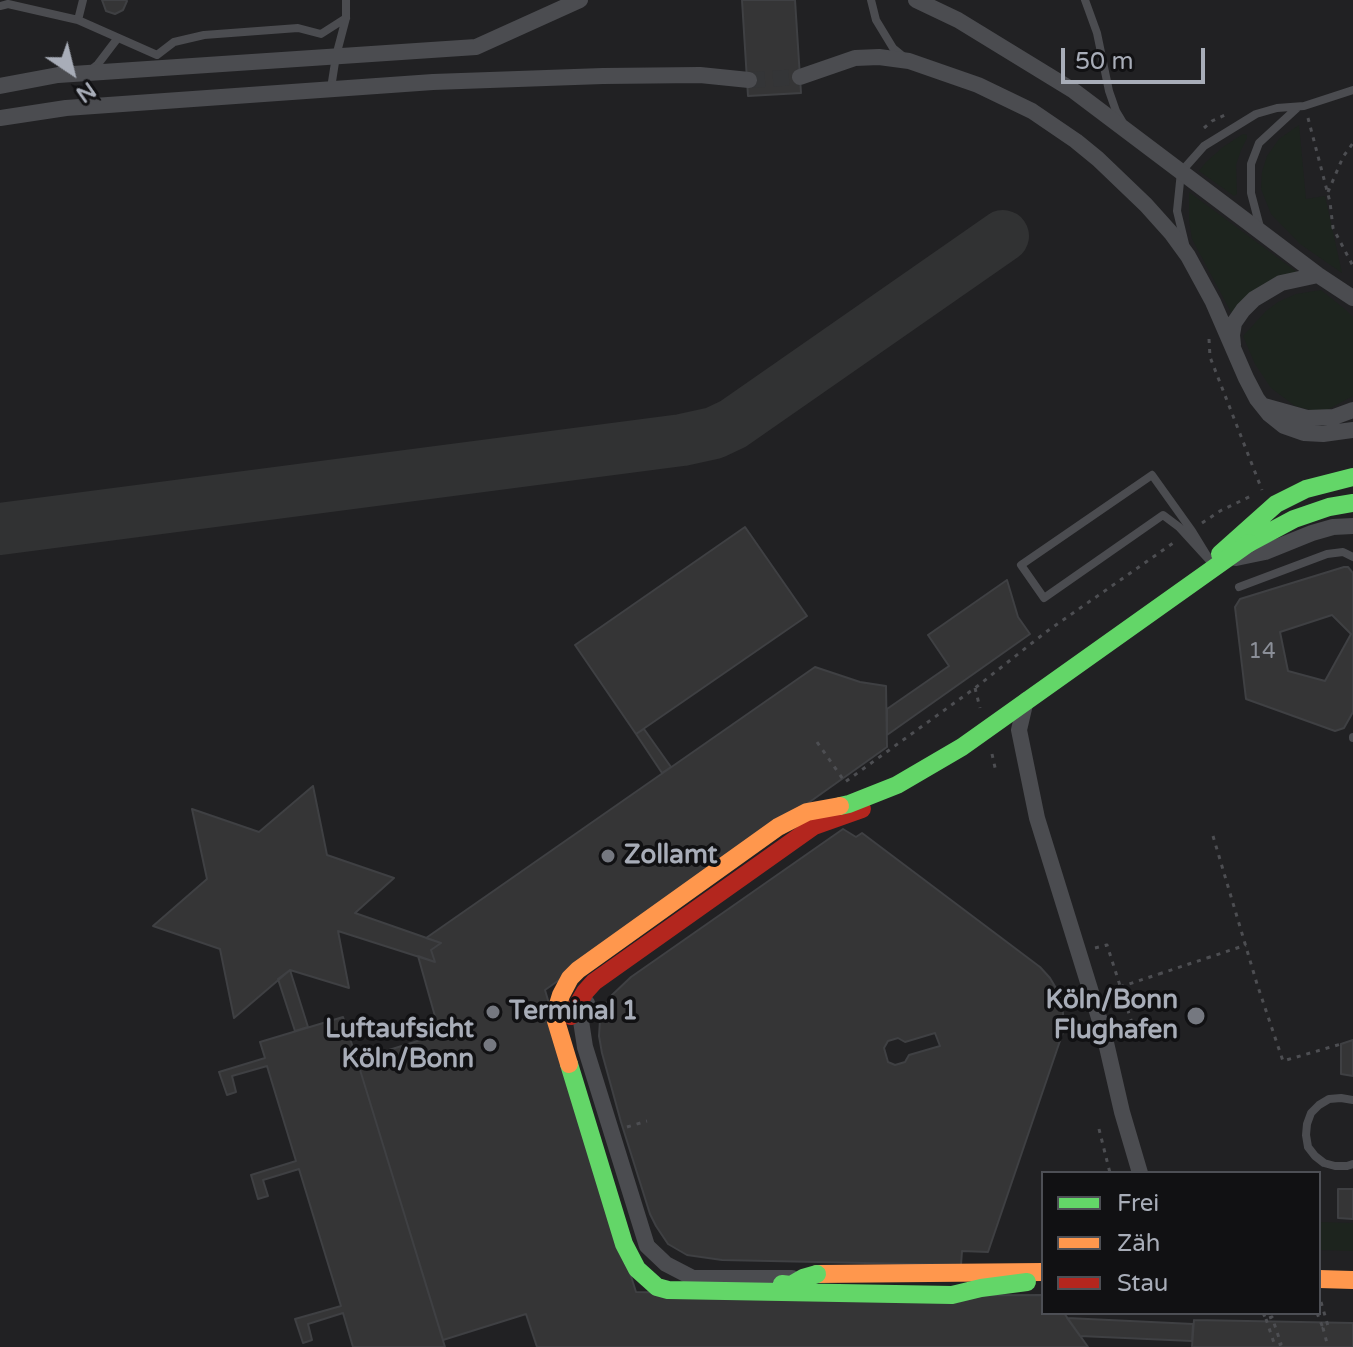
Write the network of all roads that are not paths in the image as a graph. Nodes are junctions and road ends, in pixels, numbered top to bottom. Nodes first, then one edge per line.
1 (83, 0) edge
2 (346, 0) edge
3 (580, 0) edge
4 (871, 0) edge
5 (916, 0) edge
6 (1085, 0) edge
7 (5, 3) edge
8 (346, 18) junction
9 (78, 20) junction
10 (117, 39) junction
11 (336, 56) junction
12 (909, 61) junction
13 (86, 73) junction
14 (800, 77) tunnel mouth
15 (749, 80) tunnel mouth
16 (0, 86) edge
17 (331, 88) junction
18 (1353, 90) edge
19 (1298, 107) junction
20 (0, 118) edge
21 (1129, 132) junction
22 (1181, 172) junction
23 (1261, 231) junction
24 (1188, 256) junction
25 (1318, 275) junction
26 (1353, 298) edge
27 (1233, 348) junction
28 (1262, 405) junction
29 (1353, 410) edge
30 (1353, 430) edge
31 (1353, 477) edge
32 (1353, 503) edge
33 (1353, 526) edge
34 (1188, 533) junction
35 (1353, 557) edge
36 (1211, 562) junction
37 (1239, 587) dead end
38 (1029, 689) junction
39 (594, 982) junction
40 (1353, 1100) edge
41 (1351, 1168) edge
42 (1139, 1171) edge
43 (1321, 1270) edge
44 (1353, 1271) edge
45 (1041, 1272) edge
46 (1321, 1279) edge
47 (1041, 1280) edge
48 (1041, 1280) edge
49 (1353, 1280) edge

1 - 9 lane
2 - 8 lane
3 - 11 street
4 - 12 lane
5 - 21 street
6 - 21 lane
7 - 9 lane
8 - 10 lane
8 - 11 lane
9 - 10 lane
10 - 13 lane
11 - 13 street
11 - 17 lane
12 - 14 street
12 - 24 street
13 - 16 street
15 - 17 street
17 - 20 street
18 - 19 lane
19 - 22 lane
19 - 23 lane
21 - 22 street
22 - 23 street
22 - 24 lane
23 - 25 street
24 - 27 street
25 - 26 street
25 - 27 street
27 - 28 street
28 - 29 street
28 - 30 street
31 - 36 street
32 - 47 street, bridge
33 - 36 street
34 - 34 lane
34 - 36 lane
35 - 37 lane
36 - 38 street
38 - 39 street
38 - 42 street
39 - 45 street, bridge
39 - 48 street
40 - 41 lane
43 - 44 street
46 - 49 street

